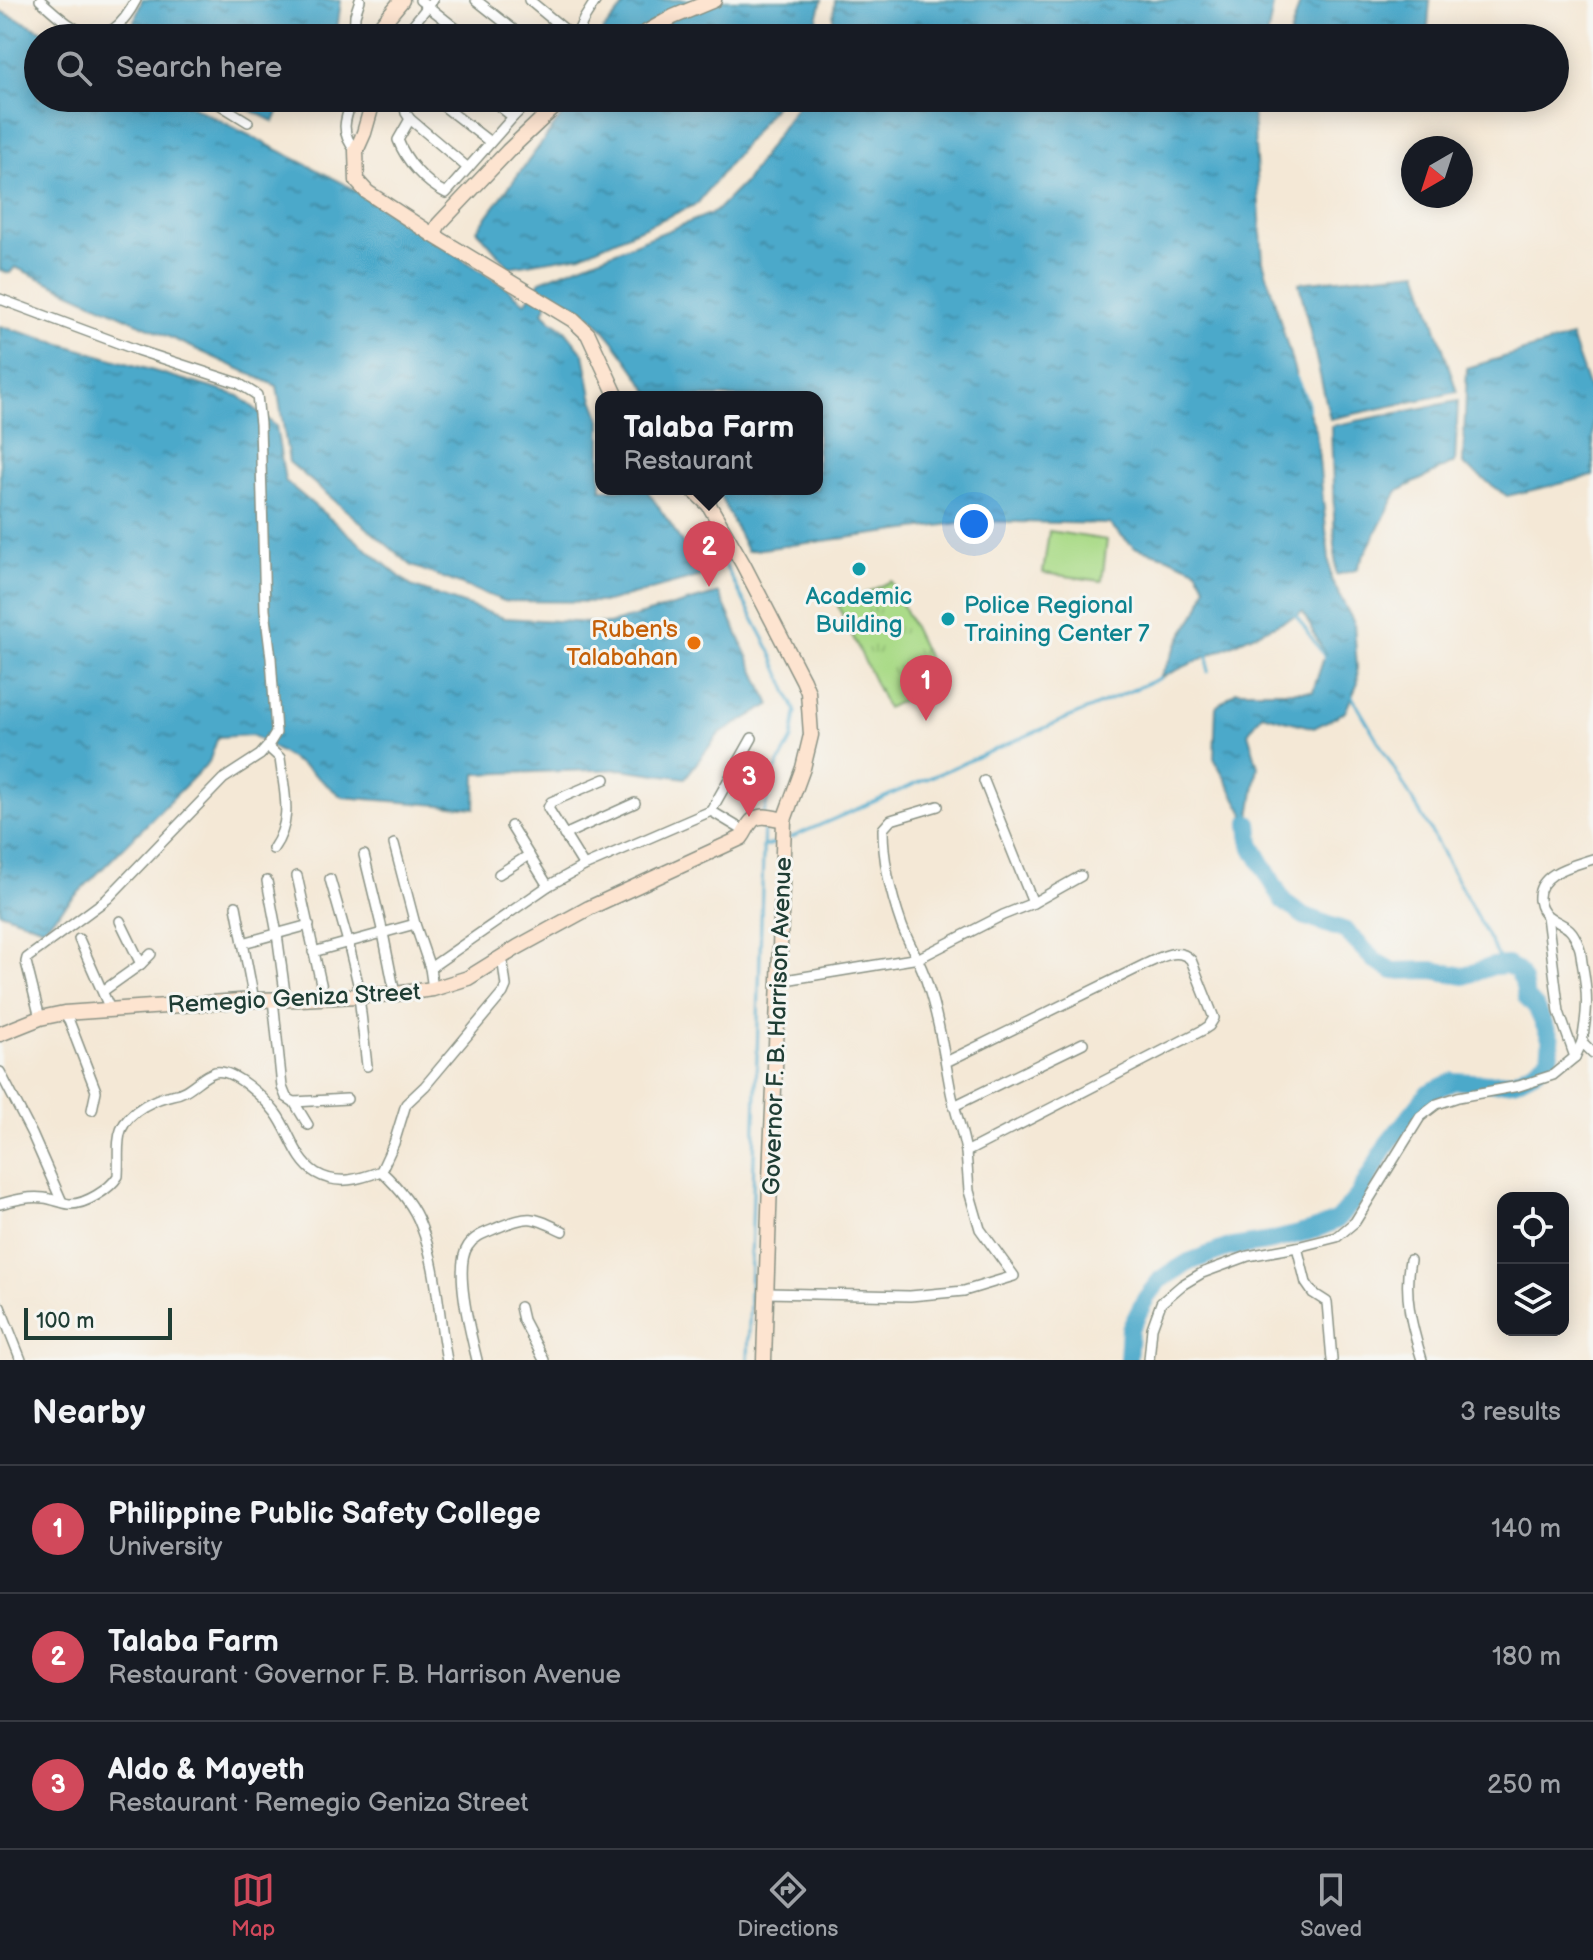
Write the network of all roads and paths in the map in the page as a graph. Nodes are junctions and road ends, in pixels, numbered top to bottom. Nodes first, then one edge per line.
1 (40, 0) edge
2 (136, 0) edge
3 (360, 0) edge
4 (402, 0) edge
5 (476, 0) edge
6 (529, 0) edge
7 (714, 0) edge
8 (427, 2) edge
9 (590, 2) edge
10 (69, 24) edge
11 (119, 24) edge
12 (355, 24) edge
13 (382, 24) edge
14 (415, 24) edge
15 (452, 24) edge
16 (506, 24) edge
17 (558, 24) edge
18 (581, 24) edge
19 (661, 24) edge
20 (234, 112) edge
21 (348, 112) edge
22 (370, 112) edge
23 (406, 112) edge
24 (451, 112) edge
25 (507, 112) edge
26 (518, 112) edge
27 (549, 112) edge
28 (513, 117) junction
29 (410, 119) junction
30 (248, 122) dead end
31 (490, 142) junction
32 (356, 151) junction
33 (468, 168) junction
34 (433, 235) junction
35 (0, 299) edge
36 (614, 391) edge
37 (698, 495) edge
38 (752, 738) dead end
39 (268, 747) junction
40 (605, 779) dead end
41 (984, 781) dead end
42 (635, 803) dead end
43 (938, 806) dead end
44 (711, 811) junction
45 (771, 818) junction
46 (511, 826) dead end
47 (746, 832) junction
48 (564, 835) junction
49 (394, 844) dead end
50 (273, 849) dead end
51 (364, 855) dead end
52 (529, 855) junction
53 (1593, 859) edge
54 (584, 866) junction
55 (499, 874) dead end
56 (297, 876) dead end
57 (1081, 876) dead end
58 (330, 879) dead end
59 (267, 881) dead end
60 (548, 886) junction
61 (1033, 903) junction
62 (236, 906) dead end
63 (1547, 916) junction
64 (120, 921) dead end
65 (415, 924) junction
66 (309, 925) junction
67 (383, 933) junction
68 (277, 934) junction
69 (79, 939) dead end
70 (348, 942) junction
71 (243, 943) junction
72 (313, 952) junction
73 (151, 954) dead end
74 (502, 956) junction
75 (919, 958) junction
76 (141, 964) junction
77 (430, 968) junction
78 (779, 981) junction
79 (433, 989) junction
80 (103, 991) junction
81 (395, 994) junction
82 (360, 996) junction
83 (324, 997) junction
84 (254, 1000) junction
85 (280, 1000) junction
86 (110, 1009) junction
87 (64, 1013) junction
88 (40, 1018) junction
89 (0, 1034) edge
90 (1582, 1042) junction
91 (1083, 1043) dead end
92 (1593, 1053) edge
93 (1575, 1057) junction
94 (946, 1062) junction
95 (367, 1066) dead end
96 (0, 1072) edge
97 (347, 1099) dead end
98 (294, 1102) junction
99 (954, 1106) junction
100 (92, 1110) dead end
101 (308, 1125) dead end
102 (966, 1152) junction
103 (381, 1171) junction
104 (62, 1202) junction
105 (0, 1204) edge
106 (563, 1231) dead end
107 (1297, 1247) junction
108 (1410, 1260) dead end
109 (766, 1293) junction
110 (0, 1307) edge
111 (520, 1307) dead end
112 (21, 1360) edge
113 (447, 1360) edge
114 (477, 1360) edge
115 (544, 1360) edge
116 (764, 1360) edge
117 (1149, 1360) edge
118 (1332, 1360) edge
119 (1422, 1360) edge

1 - 10 street
2 - 11 street
3 - 12 street
4 - 13 street
5 - 16 street
6 - 17 street
7 - 19 street
8 - 14 street
8 - 15 street
9 - 18 street
20 - 30 street
21 - 32 street
22 - 32 street
23 - 29 street
24 - 31 street
25 - 28 street
26 - 28 street
27 - 34 street
28 - 31 street
29 - 33 street
29 - 33 street
31 - 33 street
32 - 34 street
34 - 36 street
35 - 39 street
37 - 45 street, Governor F. B. Harrison Avenue
38 - 44 street
39 - 50 street
39 - 88 street
40 - 48 street
41 - 61 street
42 - 48 street
43 - 75 street
44 - 47 street
44 - 54 street
45 - 47 street, Remegio Geniza Street
45 - 78 street, Governor F. B. Harrison Avenue
46 - 52 street
47 - 74 street, Remegio Geniza Street
48 - 54 street
49 - 65 street
51 - 67 street
52 - 55 street
52 - 60 street
53 - 63 street
54 - 60 street
56 - 66 street
57 - 61 street
58 - 70 street
59 - 68 street
60 - 77 street
61 - 75 street
62 - 71 street
63 - 90 street
63 - 93 street
64 - 76 street
65 - 67 street
65 - 77 street
66 - 68 street
66 - 72 street
67 - 70 street
67 - 81 street
68 - 71 street
68 - 85 street
69 - 80 street
70 - 72 street
70 - 82 street
71 - 84 street
72 - 83 street
73 - 76 street
74 - 79 street, Remegio Geniza Street
74 - 103 street
75 - 78 street
75 - 94 street
76 - 80 street
77 - 79 street
78 - 109 street, Governor F. B. Harrison Avenue
79 - 81 street, Remegio Geniza Street
80 - 86 street
81 - 82 street, Remegio Geniza Street
82 - 83 street, Remegio Geniza Street
82 - 95 street
83 - 85 street, Remegio Geniza Street
84 - 85 street, Remegio Geniza Street
84 - 86 street, Remegio Geniza Street
85 - 98 street
86 - 87 street, Remegio Geniza Street
87 - 88 street, Remegio Geniza Street
87 - 100 street
88 - 89 street, Remegio Geniza Street
90 - 92 street
90 - 93 street
91 - 99 street
93 - 107 street
94 - 99 street
94 - 102 street
96 - 104 street
97 - 98 street
98 - 101 street
99 - 102 street
102 - 109 street
103 - 104 street
103 - 113 street
104 - 105 street
106 - 114 street
107 - 117 street
107 - 118 street
108 - 119 street
109 - 116 street, Governor F. B. Harrison Avenue
110 - 112 street
111 - 115 street

